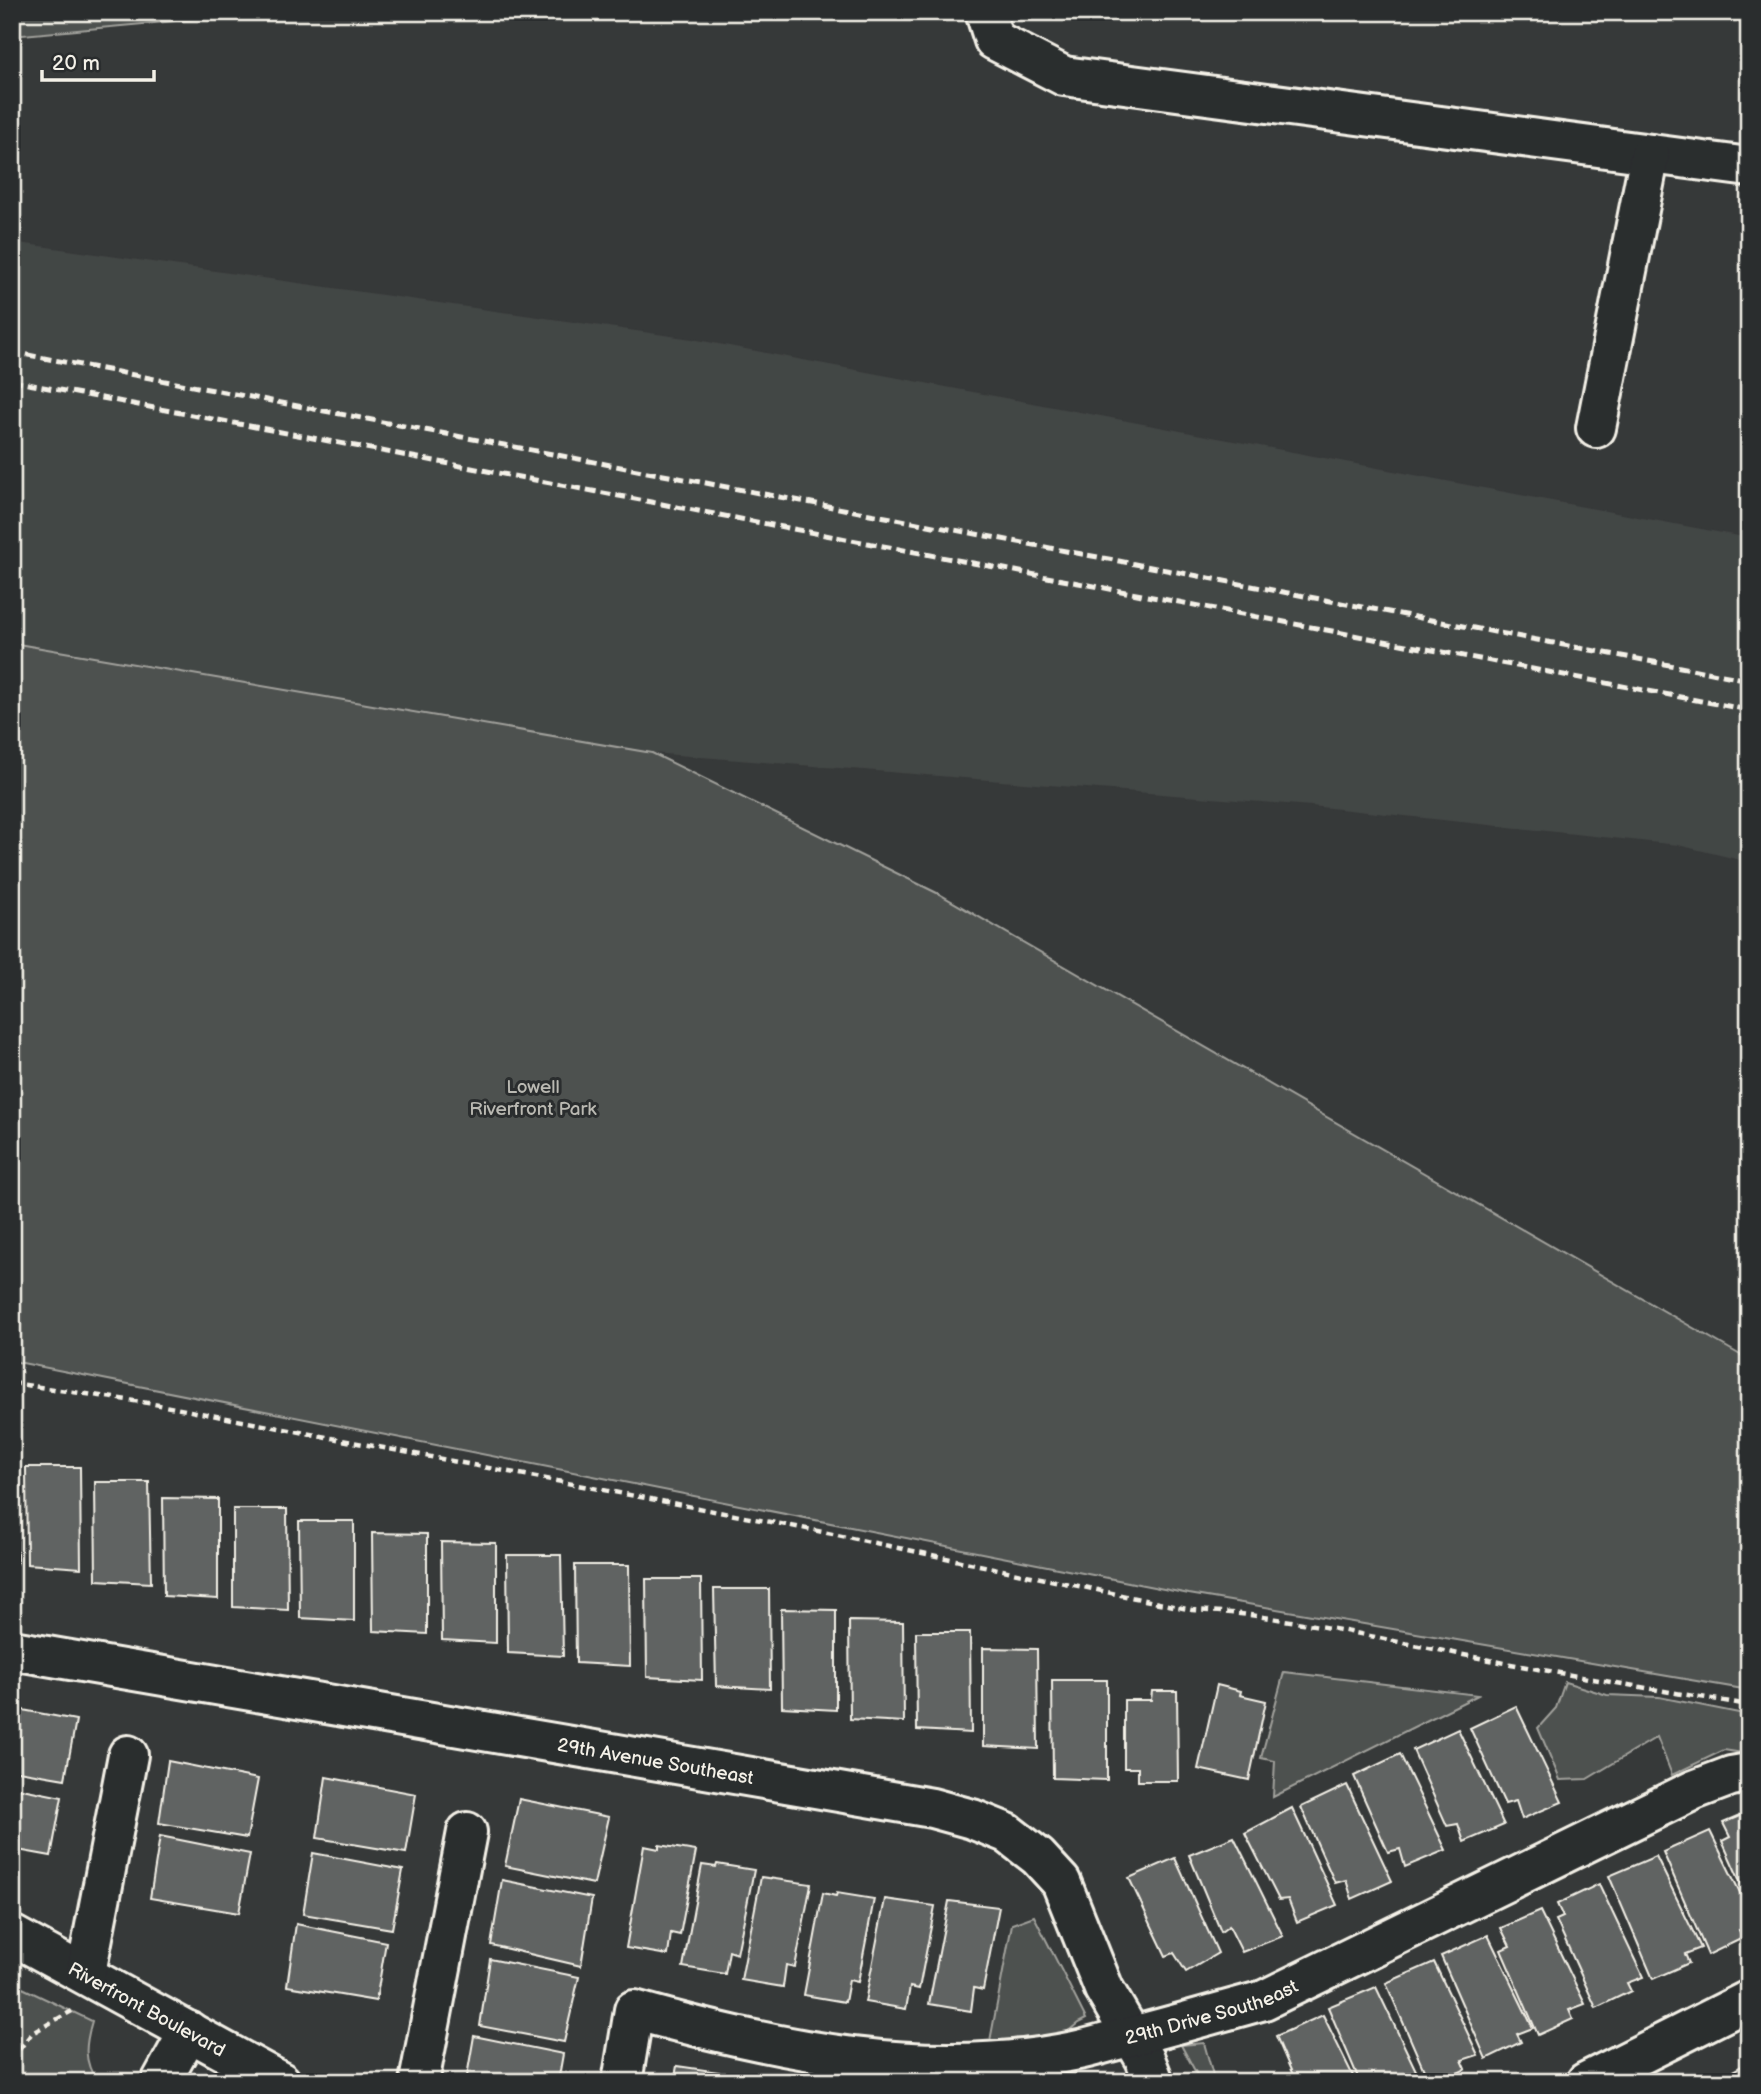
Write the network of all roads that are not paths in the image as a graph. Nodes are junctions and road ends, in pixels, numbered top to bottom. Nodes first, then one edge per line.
1 (985, 12) edge
2 (1650, 154) junction
3 (1749, 167) edge
4 (1596, 428) dead end
5 (12, 1650) edge
6 (128, 1755) dead end
7 (1749, 1773) edge
8 (467, 1832) dead end
9 (12, 1935) edge
10 (86, 1973) junction
11 (1749, 2000) edge
12 (189, 2031) junction
13 (1131, 2036) junction
14 (161, 2082) edge
15 (281, 2082) edge
16 (419, 2082) edge
17 (622, 2082) edge
18 (1154, 2082) edge
19 (1586, 2082) edge

1 - 2 street
2 - 3 street
2 - 4 street
5 - 13 street, 29th Avenue Southeast
6 - 10 street
7 - 13 street, 29th Drive Southeast
8 - 16 street
9 - 10 street, Riverfront Boulevard
10 - 12 street, Riverfront Boulevard
11 - 19 street
12 - 14 street
12 - 15 street, Riverfront Boulevard
13 - 17 street, 29th Drive Southeast
13 - 18 street, 29th Avenue Southeast

